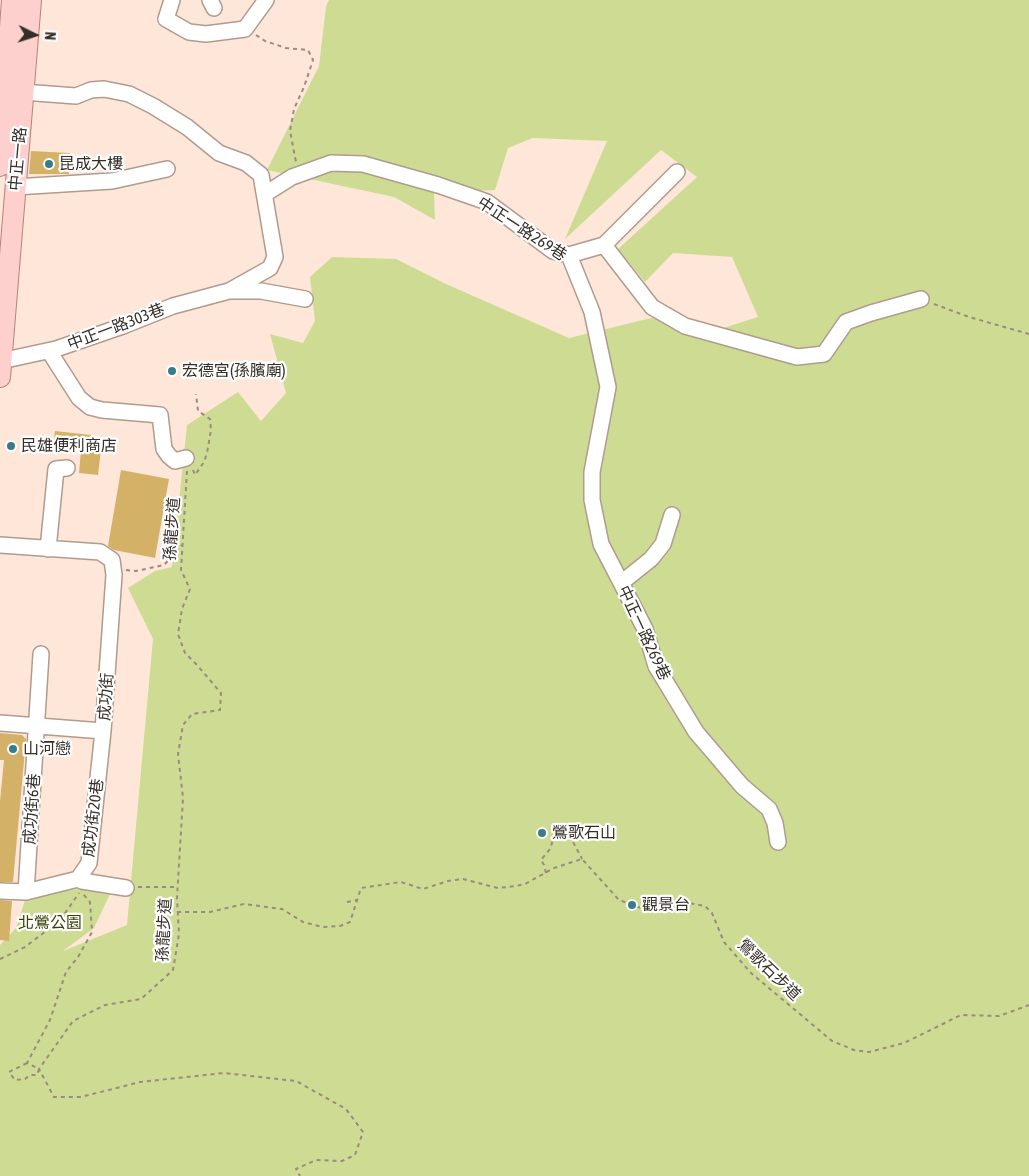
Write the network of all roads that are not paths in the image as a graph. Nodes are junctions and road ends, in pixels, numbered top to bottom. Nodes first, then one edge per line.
1 (12, 0) edge
2 (31, 0) edge
3 (172, 0) edge
4 (266, 0) edge
5 (9, 98) edge
6 (0, 166) edge
7 (167, 169) dead end
8 (677, 172) dead end
9 (15, 187) junction
10 (265, 194) junction
11 (604, 245) junction
12 (569, 255) junction
13 (230, 291) junction
14 (305, 299) dead end
15 (921, 299) road end
16 (49, 351) junction
17 (1, 369) edge
18 (186, 458) road end
19 (67, 468) dead end
20 (672, 515) dead end
21 (0, 545) edge
22 (48, 549) junction
23 (621, 583) junction
24 (41, 654) dead end
25 (0, 723) edge
26 (37, 726) junction
27 (103, 731) junction
28 (778, 842) dead end
29 (81, 884) junction
30 (126, 888) road end
31 (0, 891) edge
32 (26, 892) junction

1 - 5 main road, 中正一路
2 - 5 main road, 中正一路
3 - 4 street
5 - 6 main road, 中正一路
5 - 9 main road, 中正一路
5 - 10 street
7 - 9 street
8 - 11 street
9 - 17 main road, 中正一路
10 - 12 street, 中正一路269巷
10 - 13 street, 中正一路303巷
11 - 12 street
11 - 15 street
12 - 23 street, 中正一路269巷
13 - 14 street, 中正一路303巷
13 - 16 street, 中正一路303巷
16 - 17 street, 中正一路303巷
16 - 18 street
19 - 22 street
20 - 23 street
21 - 22 street
22 - 27 street, 成功街
23 - 28 street, 中正一路269巷
24 - 26 street, 成功街6巷
25 - 26 street, 成功街
26 - 27 street, 成功街
26 - 32 street, 成功街6巷
27 - 29 street, 成功街20巷
29 - 30 street
29 - 32 street, 成功街20巷
31 - 32 street, 成功街20巷

